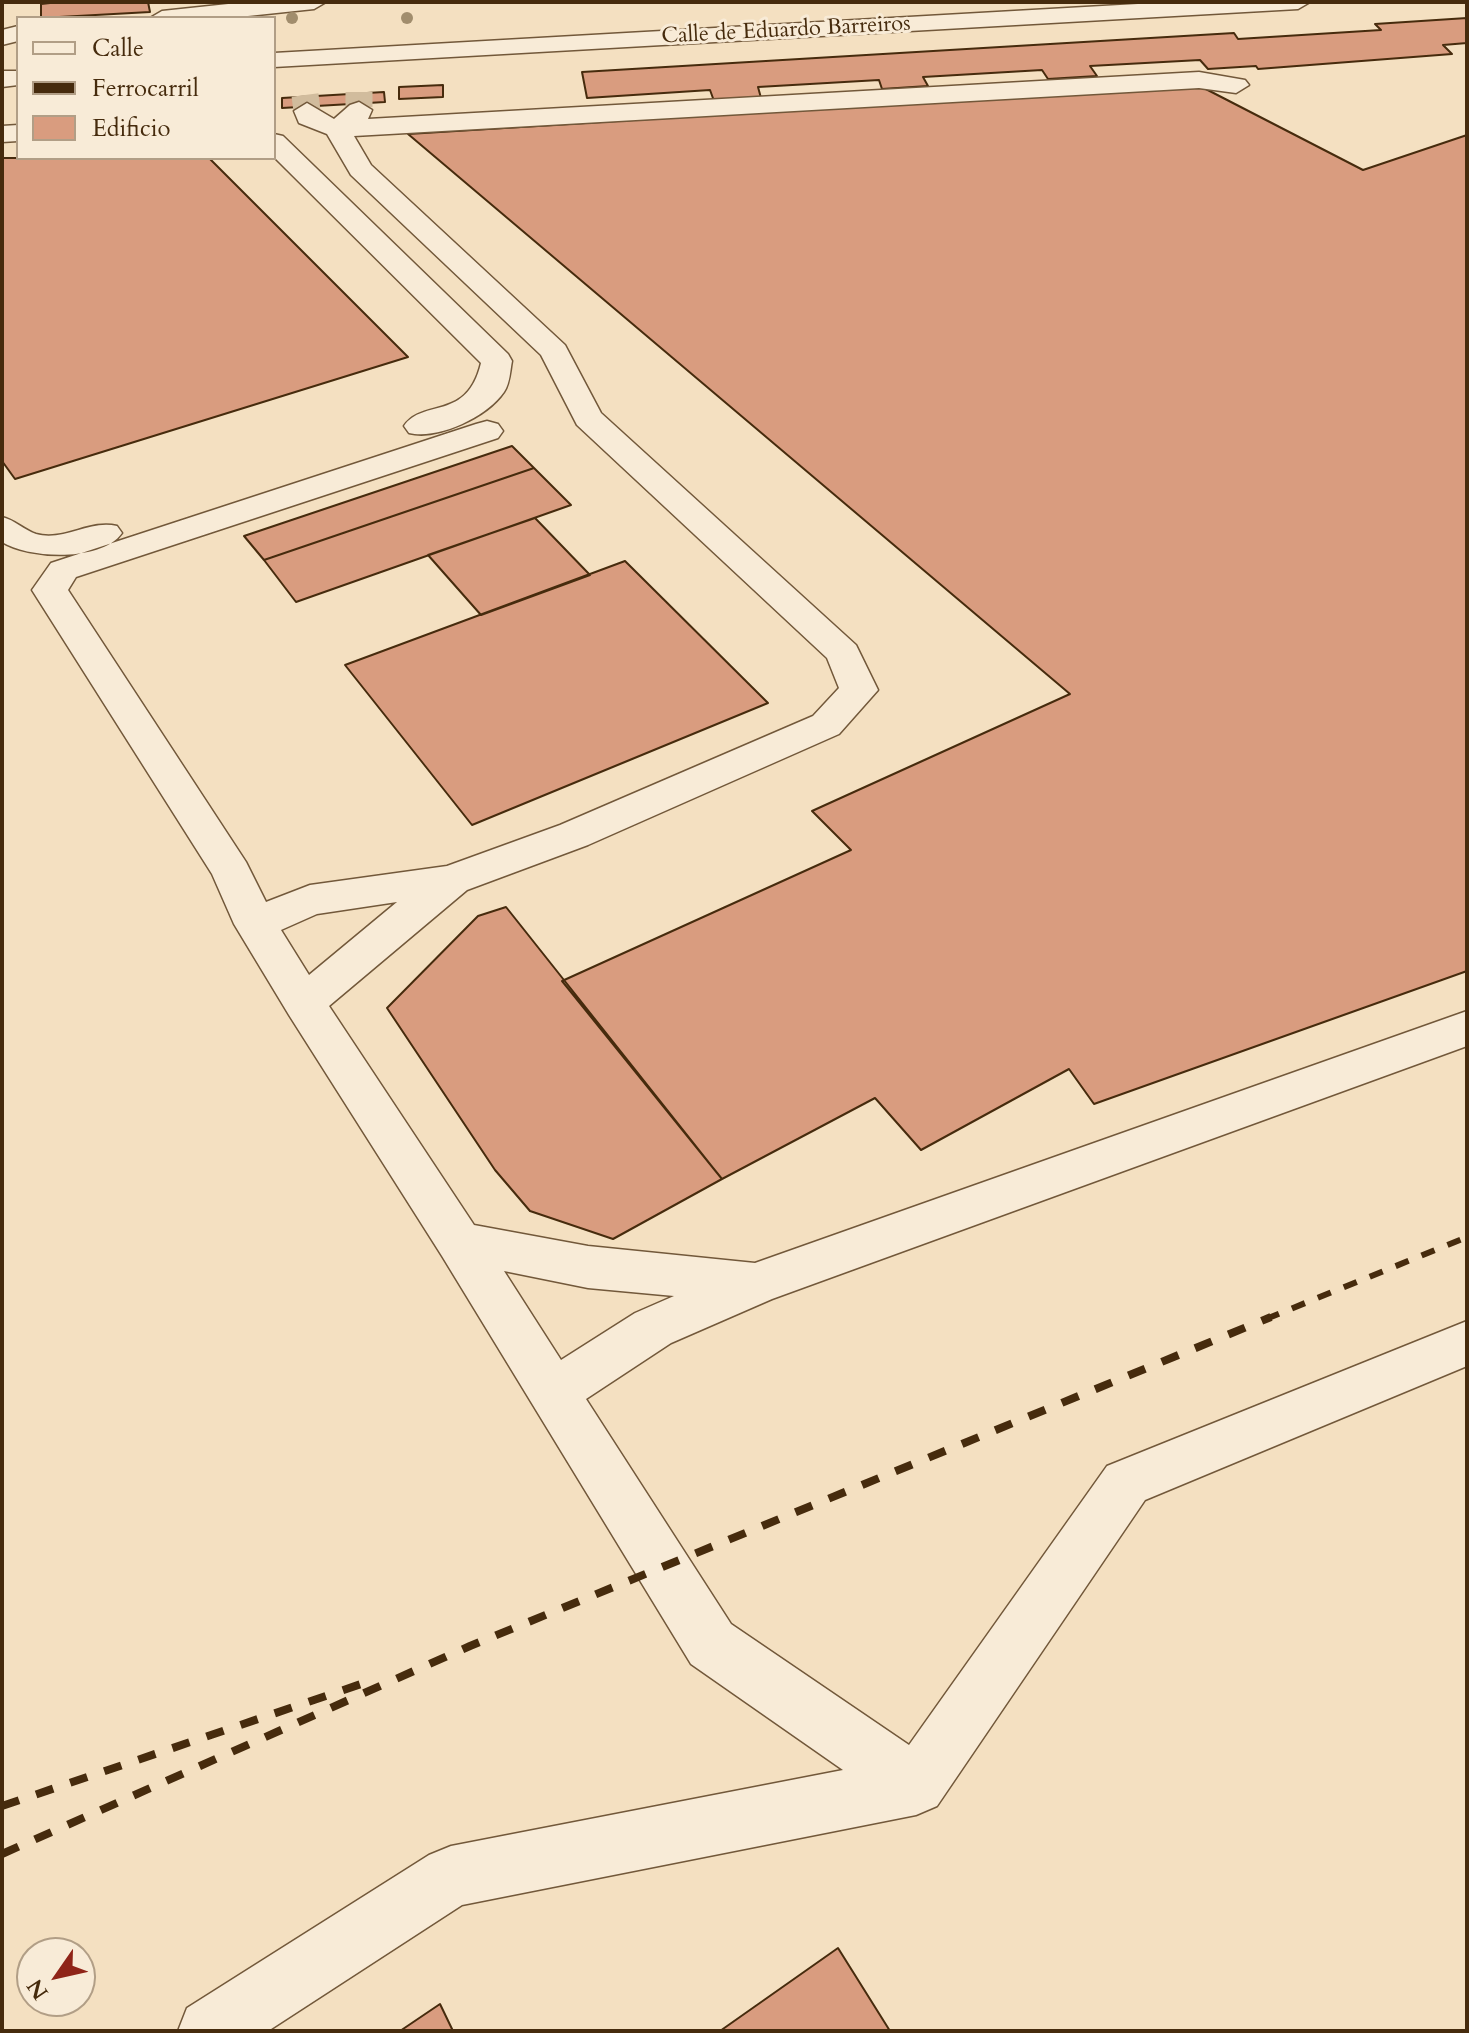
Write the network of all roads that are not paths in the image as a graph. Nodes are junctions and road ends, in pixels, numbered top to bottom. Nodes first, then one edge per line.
1 (314, 2) edge
2 (911, 2) edge
3 (1298, 2) edge
4 (181, 16) edge
5 (930, 23) junction
6 (546, 44) junction
7 (276, 60) edge
8 (276, 61) edge
9 (1236, 85) dead end
10 (356, 97) junction
11 (276, 144) tunnel mouth
12 (487, 431) dead end
13 (2, 527) edge
14 (231, 872) junction
15 (452, 880) junction
16 (321, 898) junction
17 (255, 924) junction
18 (304, 1003) junction
19 (1467, 1028) edge
20 (459, 1242) junction
21 (755, 1284) junction
22 (1467, 1343) edge
23 (552, 1393) junction
24 (916, 1785) junction
25 (210, 2031) edge

1 - 4 street
2 - 5 street
3 - 5 street, Calle de Eduardo Barreiros
5 - 6 street, Calle de Eduardo Barreiros
6 - 7 street, Calle de Eduardo Barreiros
6 - 10 street
8 - 10 street
9 - 10 street
10 - 15 street
11 - 13 street
12 - 14 street
14 - 16 street
14 - 17 street
15 - 16 street
15 - 18 street
16 - 17 street
17 - 18 street
18 - 20 street
19 - 21 street
20 - 21 street
20 - 23 street
21 - 23 street
22 - 24 street
23 - 24 street
24 - 25 street

